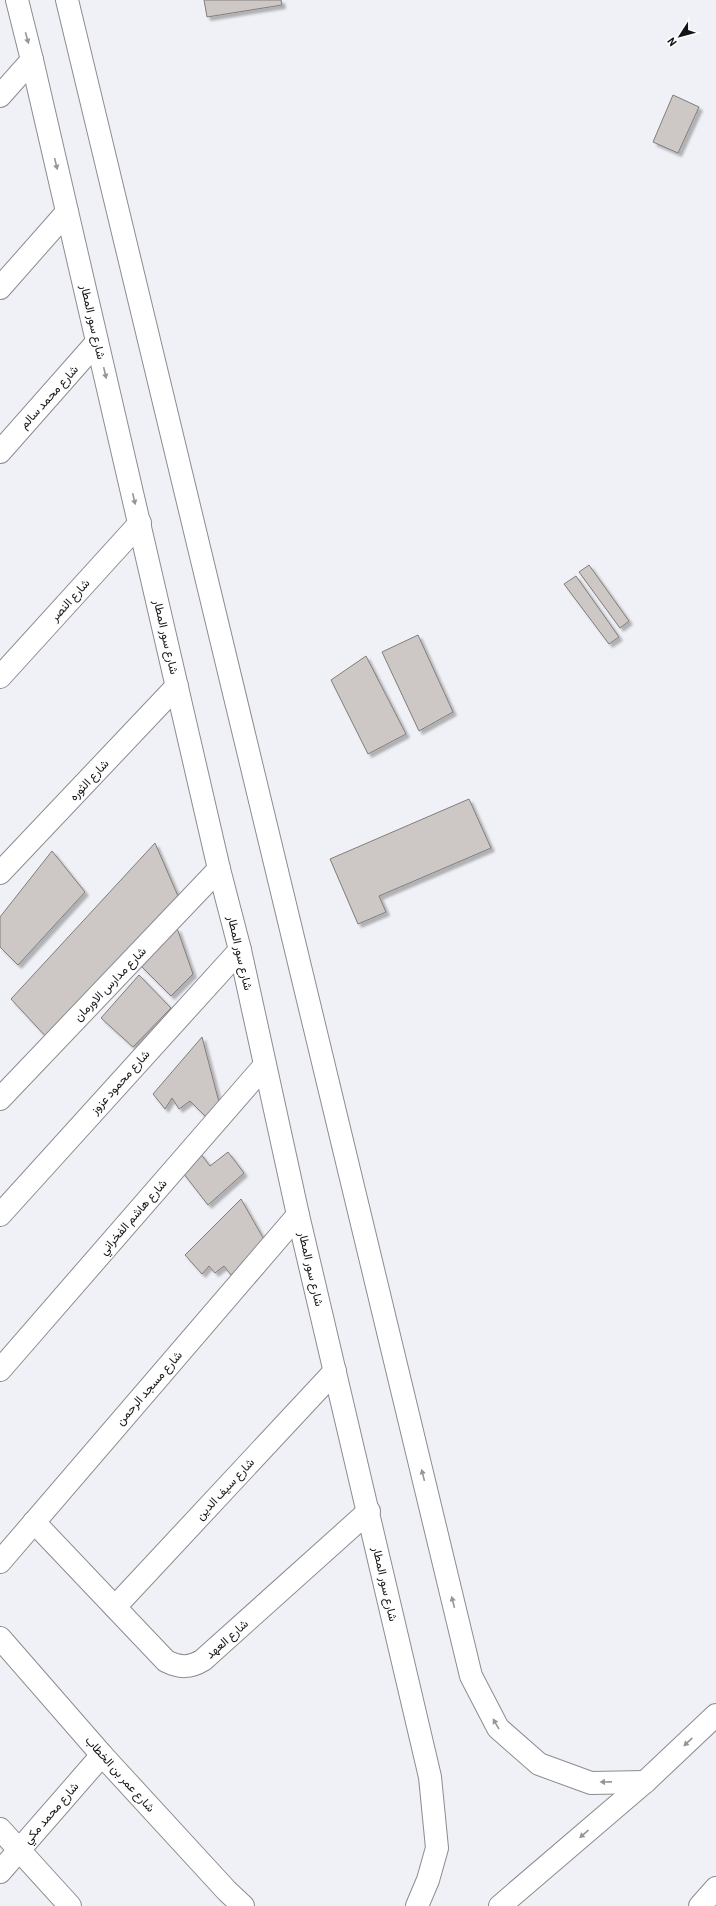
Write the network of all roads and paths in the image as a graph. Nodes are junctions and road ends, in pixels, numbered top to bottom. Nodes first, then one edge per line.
1 (17, 0) edge
2 (67, 0) edge
3 (32, 60) junction
4 (0, 96) edge
5 (67, 212) junction
6 (0, 288) edge
7 (97, 342) junction
8 (0, 452) edge
9 (140, 523) junction
10 (0, 677) edge
11 (177, 686) junction
12 (220, 869) junction
13 (0, 873) edge
14 (240, 950) junction
15 (265, 1065) junction
16 (0, 1099) edge
17 (0, 1215) edge
18 (298, 1215) junction
19 (0, 1370) edge
20 (335, 1371) junction
21 (368, 1511) junction
22 (34, 1522) junction
23 (0, 1562) edge
24 (115, 1607) junction
25 (0, 1638) edge
26 (716, 1715) edge
27 (102, 1755) junction
28 (645, 1782) junction
29 (0, 1829) edge
30 (19, 1850) junction
31 (0, 1872) edge
32 (716, 1888) edge
33 (70, 1906) edge
34 (243, 1906) edge
35 (417, 1906) edge
36 (500, 1906) edge
37 (700, 1906) edge

1 -> 3 main road, شارع سور المطار
28 -> 2 main road
3 - 4 main road
3 -> 5 main road, شارع سور المطار
5 - 6 main road
5 - 7 main road, شارع سور المطار
7 - 8 main road, شارع محمد سالم
7 -> 9 main road, شارع سور المطار
9 - 10 main road, شارع النصر
9 - 11 main road, شارع سور المطار
11 - 12 main road, شارع سور المطار
11 - 13 main road, شارع الثوره
12 - 14 main road, شارع سور المطار
12 - 16 main road, شارع مدارس الاورمان
14 - 15 main road, شارع سور المطار
14 - 17 main road, شارع محمود عزوز
15 - 18 main road, شارع سور المطار
15 - 19 main road, شارع هاشم الفخراني
18 - 20 main road, شارع سور المطار
18 - 22 main road, شارع مسجد الرحمن
20 - 21 main road, شارع سور المطار
20 - 24 main road, شارع سيف الدين
21 - 24 main road, شارع العهد
21 - 35 main road, شارع سور المطار
22 - 23 main road, شارع مسجد الرحمن
22 - 24 main road, شارع العهد
25 - 27 main road, شارع عمر بن الخطاب
26 -> 28 main road
27 - 30 main road, شارع محمد مكي
27 - 34 main road, شارع عمر بن الخطاب
28 -> 36 main road
29 - 30 main road
30 - 31 main road, شارع محمد مكي
30 - 33 main road
32 - 37 main road

